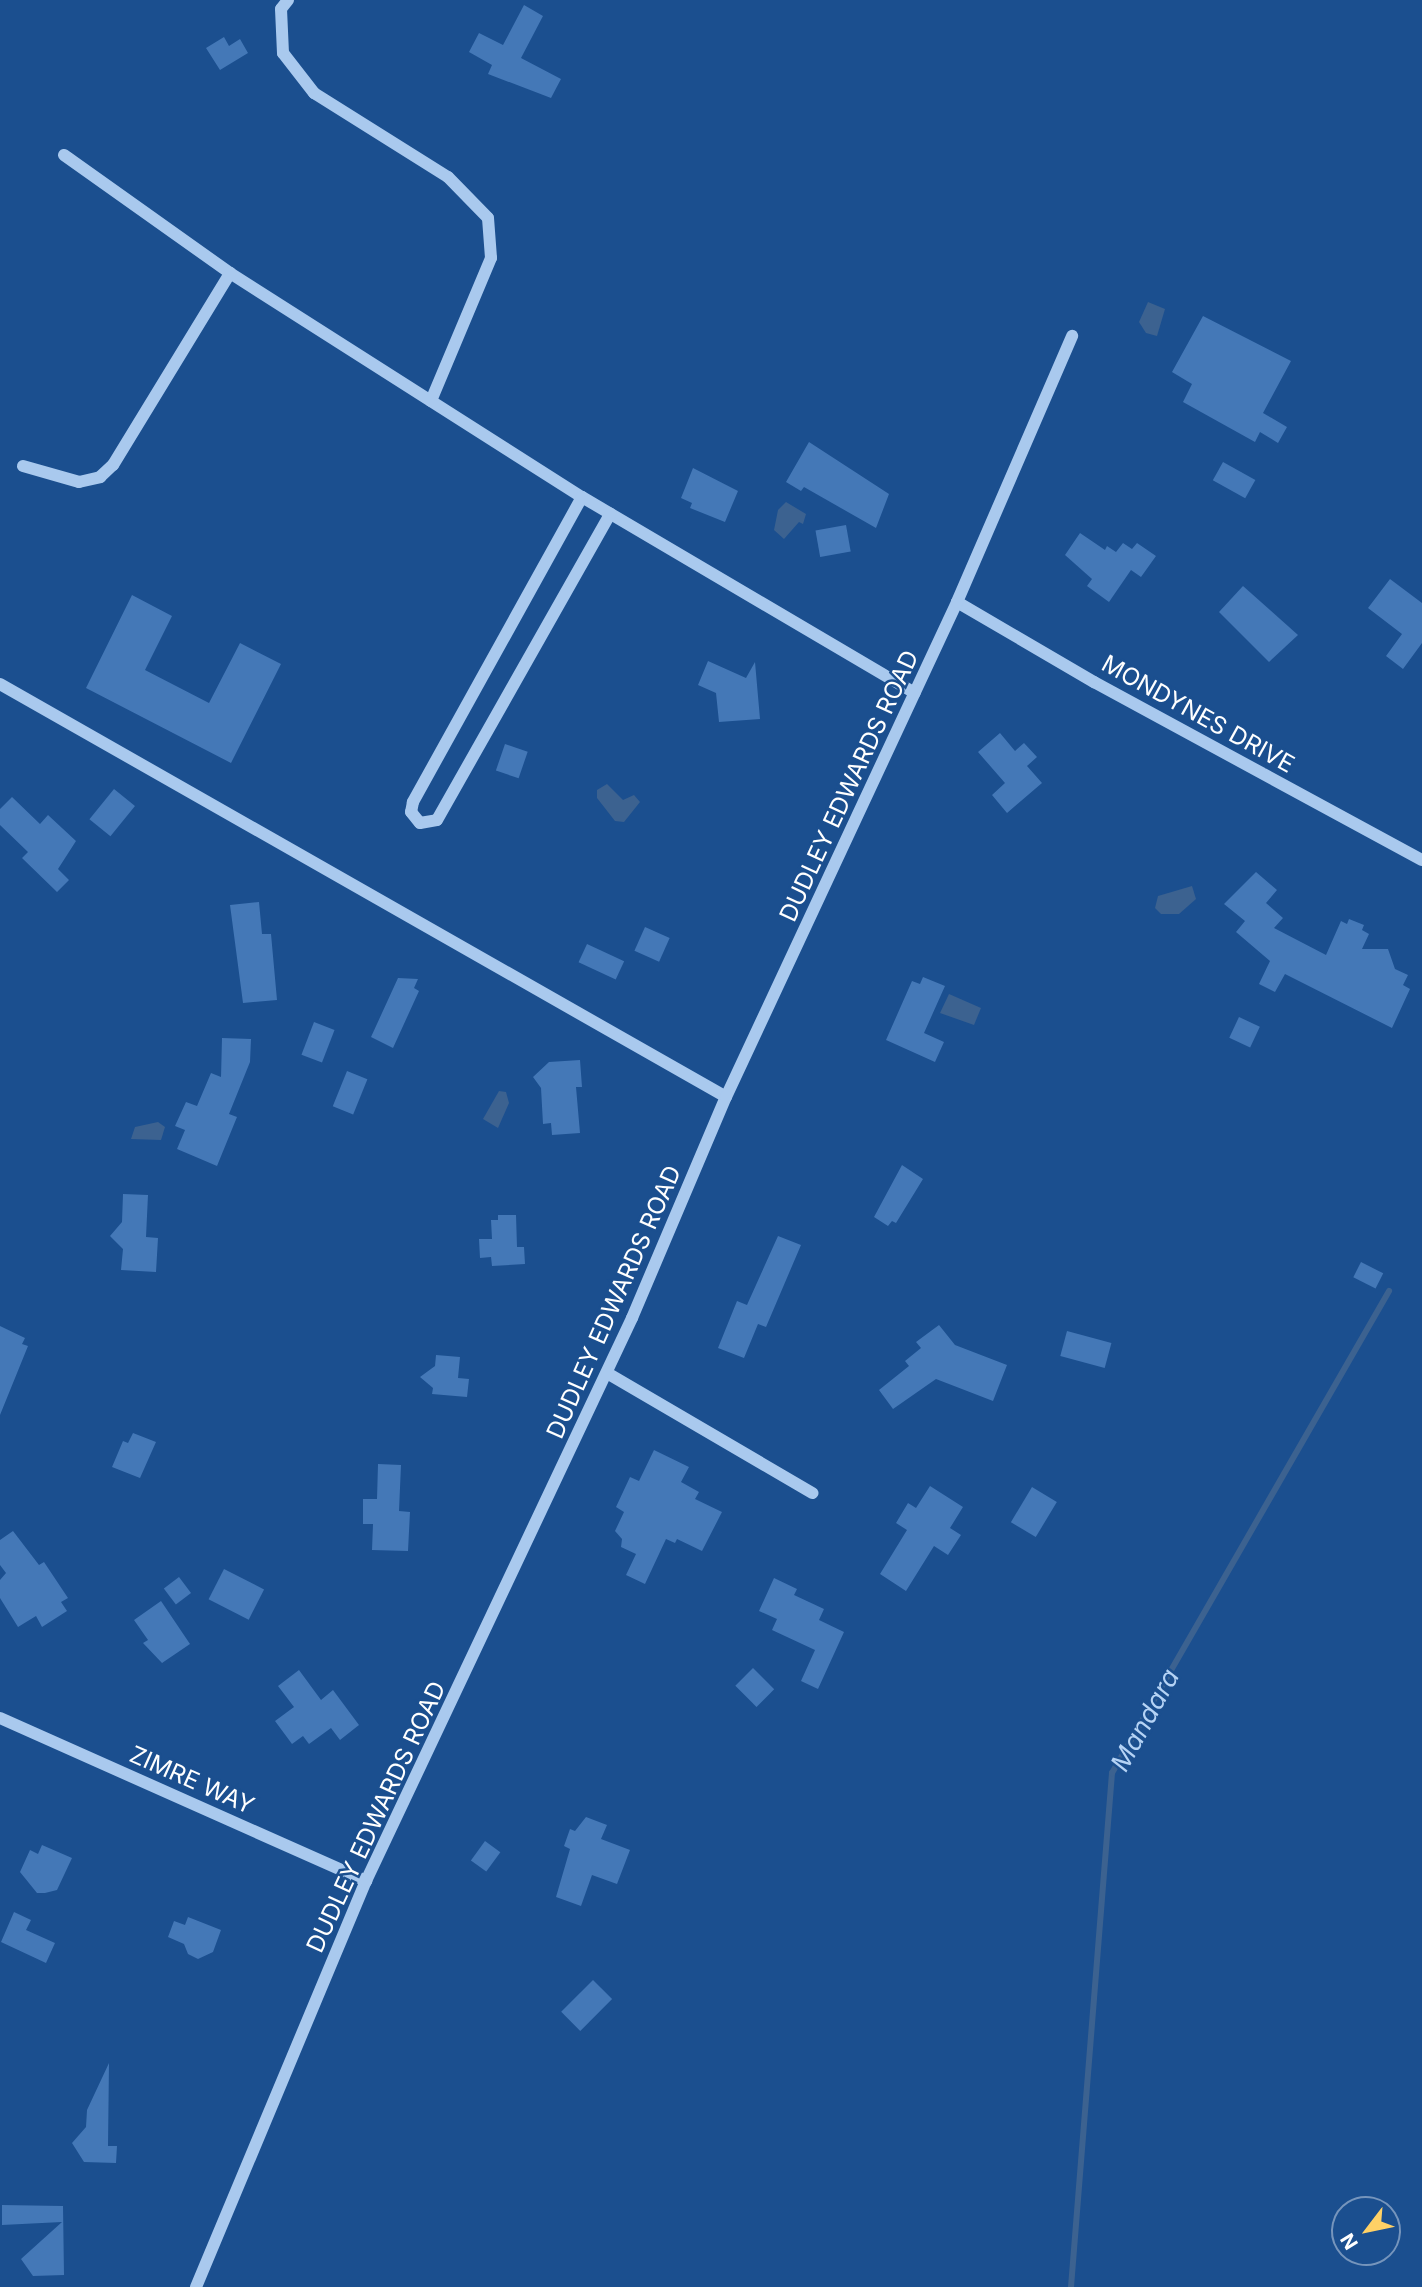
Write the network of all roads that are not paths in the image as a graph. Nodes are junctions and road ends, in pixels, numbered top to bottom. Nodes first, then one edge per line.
1 (288, 0) edge
2 (64, 155) dead end
3 (230, 273) junction
4 (1072, 336) dead end
5 (431, 401) junction
6 (23, 466) dead end
7 (582, 497) junction
8 (610, 514) junction
9 (957, 601) junction
10 (0, 684) edge
11 (915, 693) junction
12 (1422, 860) edge
13 (726, 1097) junction
14 (607, 1373) junction
15 (812, 1493) dead end
16 (0, 1718) edge
17 (366, 1881) junction
18 (196, 2287) edge

1 - 5 street
2 - 3 street
3 - 5 street
3 - 6 street
4 - 9 street, DUDLEY EDWARDS ROAD
5 - 7 street
7 - 8 street
7 - 8 street
8 - 11 street
9 - 11 street, DUDLEY EDWARDS ROAD
9 - 12 street, MONDYNES DRIVE
10 - 13 street
11 - 13 street, DUDLEY EDWARDS ROAD
13 - 14 street, DUDLEY EDWARDS ROAD
14 - 15 street
14 - 17 street, DUDLEY EDWARDS ROAD
16 - 17 street, ZIMRE WAY
17 - 18 street, DUDLEY EDWARDS ROAD

